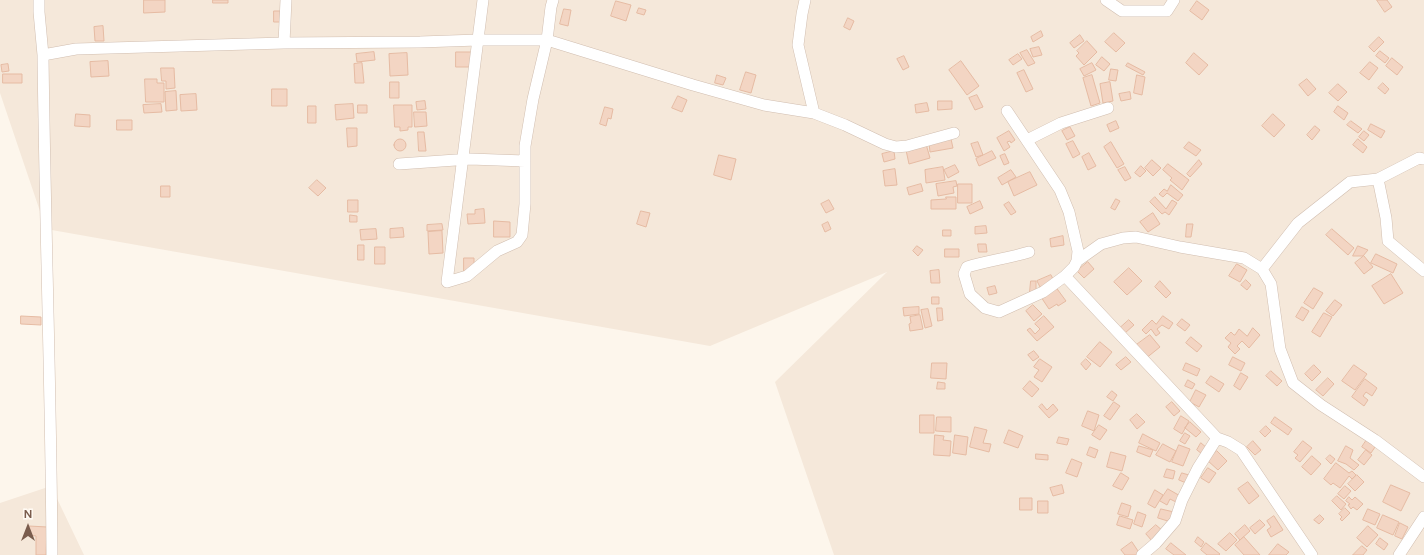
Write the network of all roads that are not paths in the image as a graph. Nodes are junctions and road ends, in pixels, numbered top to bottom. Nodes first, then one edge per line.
1 (39, 0) edge
2 (286, 0) edge
3 (484, 0) edge
4 (553, 0) edge
5 (805, 0) edge
6 (1106, 0) edge
7 (1174, 0) edge
8 (478, 40) junction
9 (547, 40) junction
10 (284, 43) junction
11 (43, 55) junction
12 (1108, 108) dead end
13 (1007, 111) dead end
14 (814, 113) junction
15 (954, 133) dead end
16 (1027, 140) junction
17 (1424, 159) edge
18 (463, 160) junction
19 (524, 161) junction
20 (400, 164) dead end
21 (1378, 179) junction
22 (1029, 252) dead end
23 (1077, 262) junction
24 (1262, 269) junction
25 (1424, 271) edge
26 (1065, 276) junction
27 (1217, 438) junction
28 (1424, 477) edge
29 (1424, 517) edge
30 (52, 555) edge
31 (1142, 555) edge
32 (1312, 555) edge
33 (1399, 555) edge

1 - 11 street
2 - 10 street
3 - 8 street
4 - 9 street
5 - 14 street
6 - 7 street
8 - 9 street
8 - 10 street
8 - 18 street
9 - 14 street
9 - 19 street
10 - 11 street
11 - 30 street
12 - 16 street
13 - 16 street
14 - 15 street
16 - 23 street
17 - 21 street
18 - 19 street
18 - 19 street
18 - 20 street
21 - 24 street
21 - 25 street
22 - 26 street
23 - 24 street
23 - 26 street
24 - 28 street
26 - 27 street
27 - 31 street
27 - 32 street
29 - 33 street

